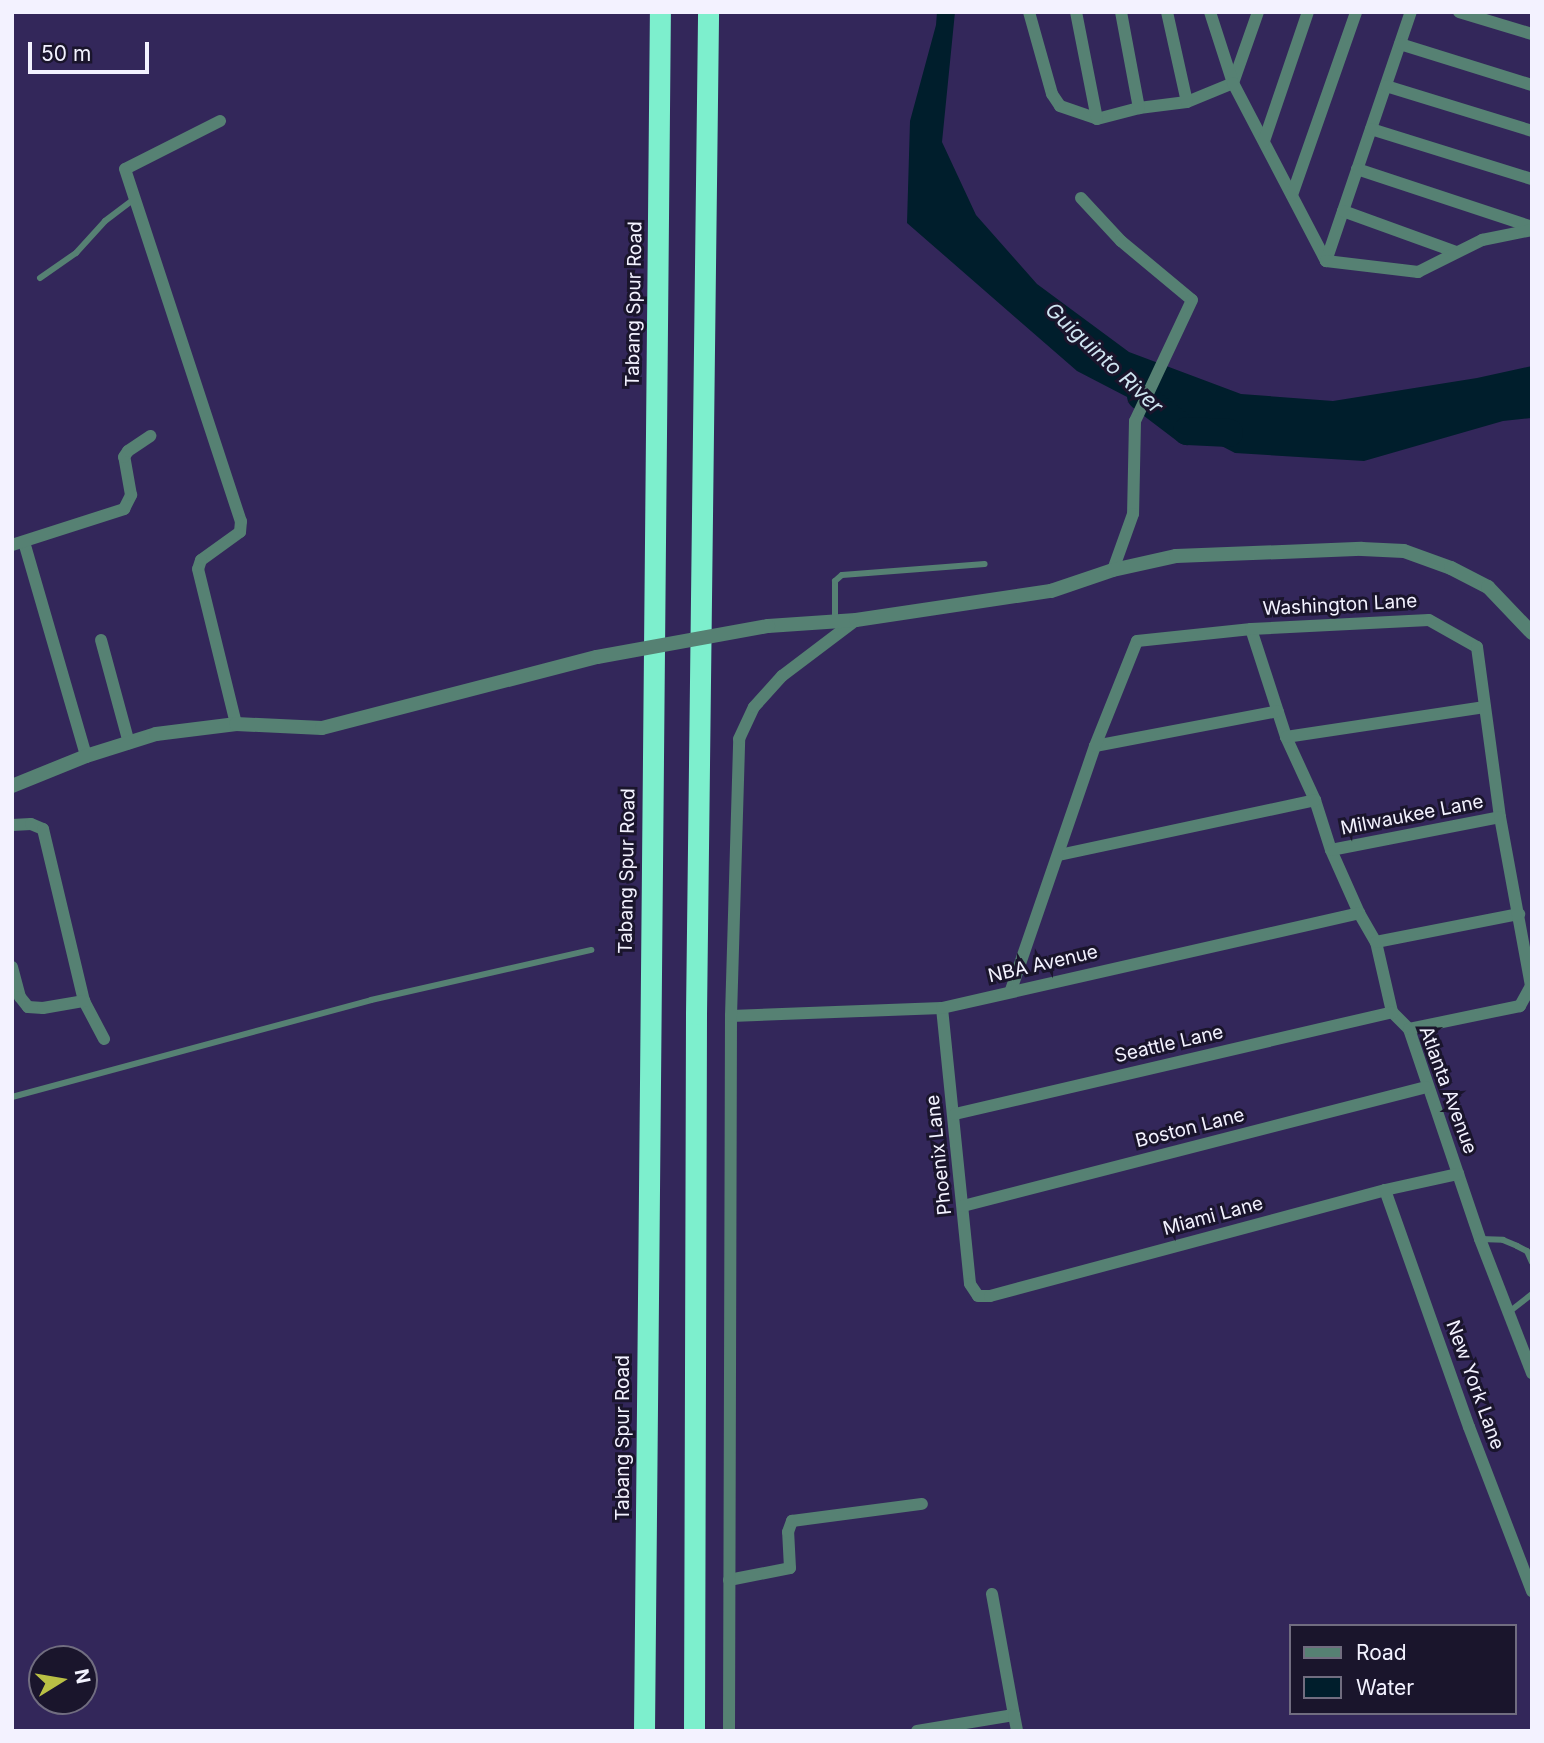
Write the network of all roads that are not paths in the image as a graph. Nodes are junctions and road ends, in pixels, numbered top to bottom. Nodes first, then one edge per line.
1 (660, 12) edge
2 (708, 12) edge
3 (1029, 12) edge
4 (1076, 12) edge
5 (1121, 12) edge
6 (1167, 12) edge
7 (1210, 12) edge
8 (1258, 12) edge
9 (1308, 12) edge
10 (1356, 12) edge
11 (1411, 12) edge
12 (1459, 12) edge
13 (1532, 34) edge
14 (1400, 44) junction
15 (1233, 83) junction
16 (1532, 85) edge
17 (1386, 86) junction
18 (1187, 102) junction
19 (1139, 108) junction
20 (1097, 119) junction
21 (220, 121) dead end
22 (1371, 129) junction
23 (1532, 131) edge
24 (1264, 141) junction
25 (1357, 169) junction
26 (1532, 178) edge
27 (1292, 195) junction
28 (1081, 198) dead end
29 (133, 200) junction
30 (1343, 211) junction
31 (1532, 228) edge
32 (1456, 253) junction
33 (1326, 261) junction
34 (40, 278) dead end
35 (150, 436) dead end
36 (18, 544) edge
37 (985, 564) dead end
38 (1113, 570) junction
39 (856, 620) junction
40 (835, 622) junction
41 (1251, 629) junction
42 (1532, 633) edge
43 (101, 640) dead end
44 (1485, 707) junction
45 (1278, 711) junction
46 (236, 724) junction
47 (1286, 737) junction
48 (130, 743) junction
49 (1095, 746) junction
50 (86, 756) junction
51 (12, 786) edge
52 (1315, 800) junction
53 (1500, 817) junction
54 (12, 825) edge
55 (1331, 850) junction
56 (1059, 855) junction
57 (1359, 913) junction
58 (1520, 914) junction
59 (1376, 942) junction
60 (590, 950) dead end
61 (12, 968) edge
62 (1011, 990) junction
63 (84, 1001) junction
64 (942, 1008) junction
65 (1392, 1012) junction
66 (731, 1016) junction
67 (1409, 1029) junction
68 (104, 1039) dead end
69 (1426, 1087) junction
70 (12, 1097) edge
71 (955, 1114) junction
72 (1458, 1174) junction
73 (1385, 1190) junction
74 (963, 1206) junction
75 (1480, 1239) junction
76 (1532, 1262) edge
77 (1532, 1294) edge
78 (978, 1296) joint
79 (1508, 1313) junction
80 (1532, 1373) edge
81 (922, 1504) dead end
82 (729, 1580) junction
83 (1532, 1591) edge
84 (992, 1594) dead end
85 (1014, 1715) junction
86 (926, 1730) edge
87 (644, 1731) edge
88 (694, 1731) edge
89 (729, 1731) edge
90 (1017, 1731) edge

1 - 87 highway, Tabang Spur Road
2 - 88 highway
3 - 20 street
4 - 20 street
5 - 19 street
6 - 18 street
7 - 15 street
8 - 15 street
9 - 24 street
10 - 27 street
11 - 14 street
12 - 13 street
14 - 16 street
14 - 17 street
15 - 18 street
15 - 24 street
17 - 22 street
17 - 23 street
18 - 19 street
19 - 20 street
21 - 29 street
22 - 25 street
22 - 26 street
24 - 27 street
25 - 30 street
25 - 31 street
27 - 33 street
28 - 38 street
29 - 34 lane
29 - 46 street
30 - 32 street
30 - 33 street
31 - 32 street
32 - 33 street
35 - 36 street
36 - 50 street
37 - 40 lane
38 - 39 street
38 - 42 street
39 - 40 street
39 - 66 street
40 - 46 street, bridge
41 - 44 street, Washington Lane
41 - 45 street, Atlanta Avenue
41 - 49 street
43 - 48 street
44 - 47 street
44 - 53 street, Washington Lane
45 - 47 street, Atlanta Avenue
45 - 49 street
46 - 48 street
47 - 52 street, Atlanta Avenue
48 - 50 street
49 - 56 street
50 - 51 street
52 - 55 street, Atlanta Avenue
52 - 56 street
53 - 55 street, Milwaukee Lane
53 - 58 street, Washington Lane
54 - 63 street
55 - 57 street, Atlanta Avenue
56 - 62 street
57 - 59 street, Atlanta Avenue
57 - 62 street, NBA Avenue
58 - 59 street
58 - 67 street, Washington Lane
59 - 65 street, Atlanta Avenue
60 - 70 lane
61 - 63 street
62 - 64 street, NBA Avenue
63 - 68 street
64 - 66 street, NBA Avenue
64 - 71 street, Phoenix Lane
65 - 67 street, Atlanta Avenue
65 - 71 street, Seattle Lane
66 - 82 street
67 - 69 street, Atlanta Avenue
69 - 72 street, Atlanta Avenue
69 - 74 street, Boston Lane
71 - 74 street, Phoenix Lane
72 - 73 street, Miami Lane
72 - 75 street, Atlanta Avenue
73 - 78 street, Miami Lane
73 - 83 street, New York Lane
74 - 78 street, Phoenix Lane
75 - 76 lane
75 - 79 street, Atlanta Avenue
77 - 79 lane
79 - 80 street, Atlanta Avenue
81 - 82 street
82 - 89 street
84 - 85 street
85 - 86 street
85 - 90 street

